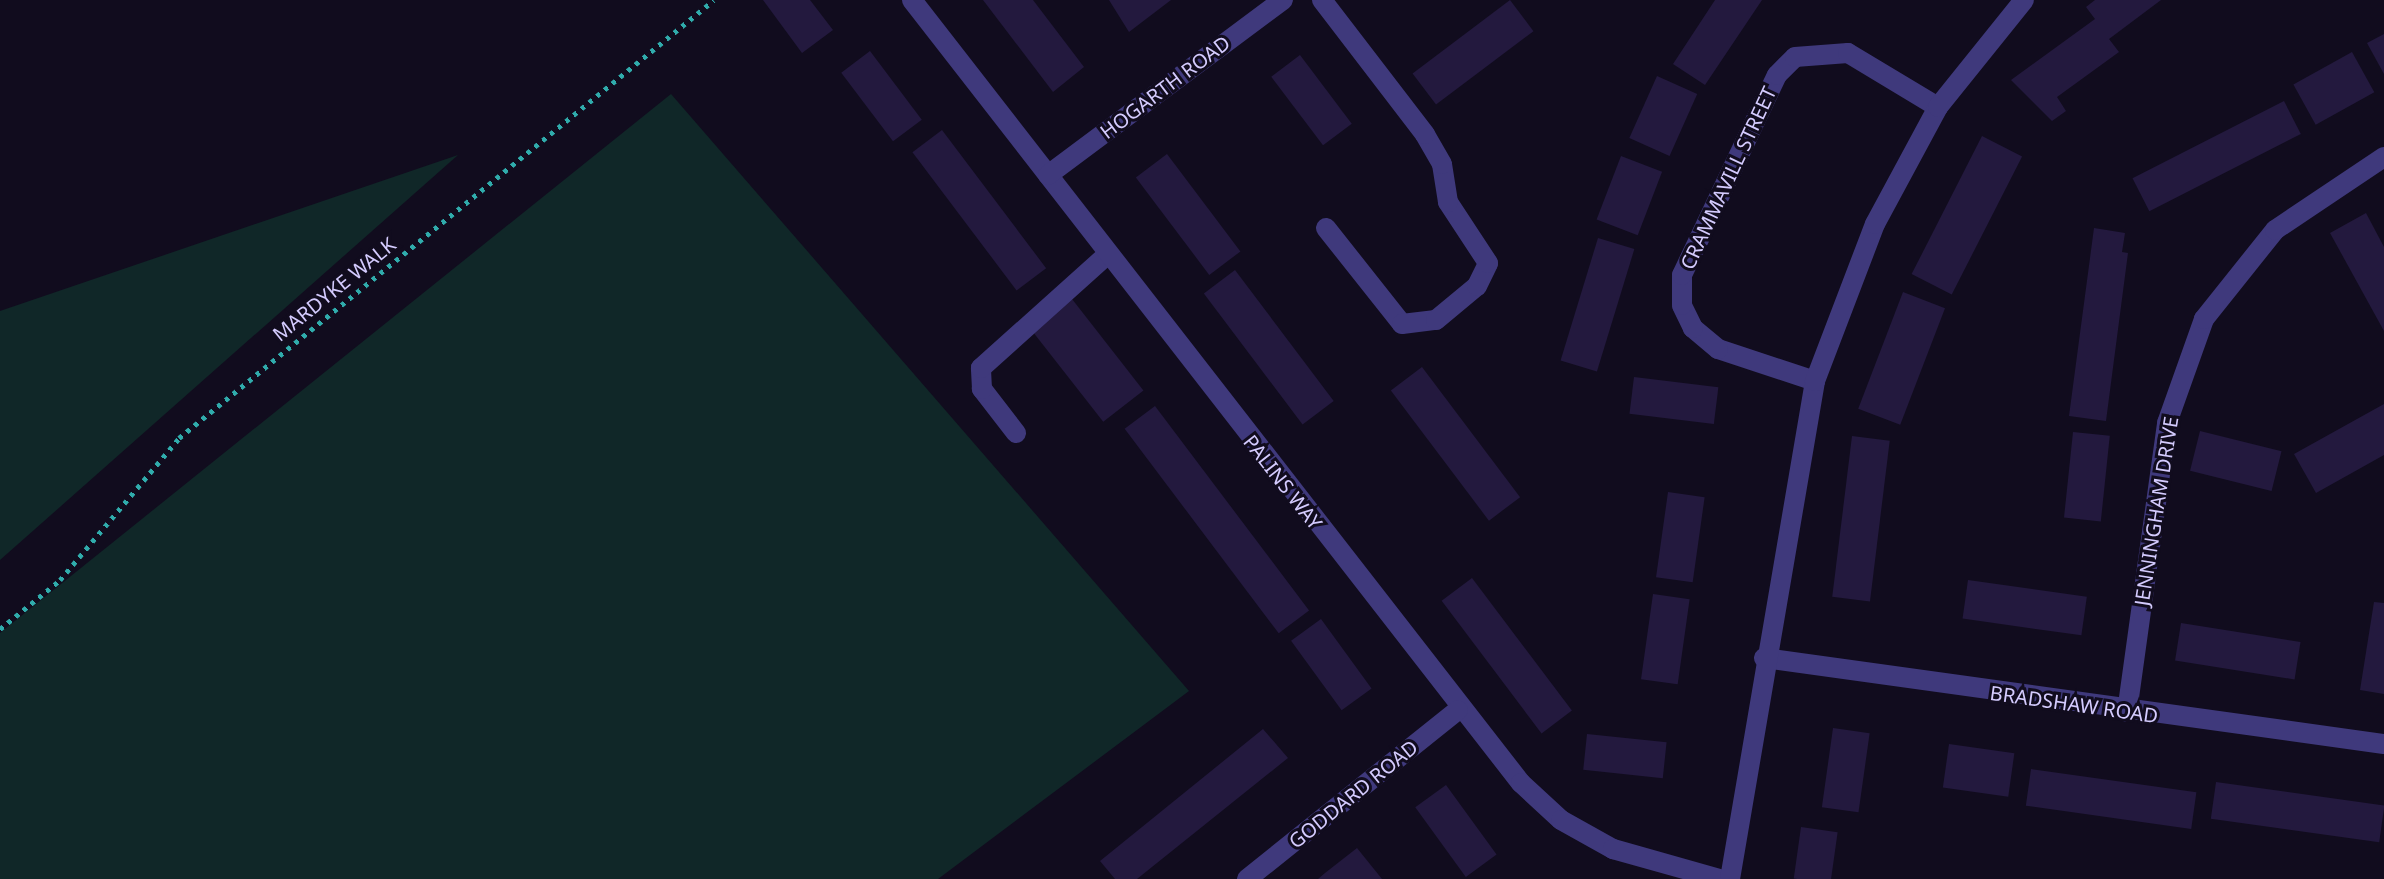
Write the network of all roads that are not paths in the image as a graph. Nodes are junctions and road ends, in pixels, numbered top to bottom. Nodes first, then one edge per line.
1 (912, 0) edge
2 (1283, 0) edge
3 (1322, 0) edge
4 (2024, 0) edge
5 (1938, 107) junction
6 (2384, 157) edge
7 (1048, 175) junction
8 (1326, 228) dead end
9 (1107, 255) junction
10 (1815, 381) junction
11 (1016, 433) dead end
12 (1764, 658) junction
13 (1458, 710) junction
14 (2127, 712) junction
15 (2384, 744) edge
16 (1247, 879) edge
17 (1720, 879) edge
18 (1730, 879) edge

1 - 7 street, PALINS WAY
2 - 7 street, HOGARTH ROAD
3 - 8 street
4 - 5 street
5 - 10 street
5 - 10 street, CRAMMAVILL STREET
6 - 14 street, JENNINGHAM DRIVE
7 - 9 street, PALINS WAY
9 - 11 street
9 - 13 street, PALINS WAY
10 - 12 street
12 - 14 street, BRADSHAW ROAD
12 - 18 street
13 - 16 street, GODDARD ROAD
13 - 17 street, PALINS WAY
14 - 15 street, BRADSHAW ROAD

